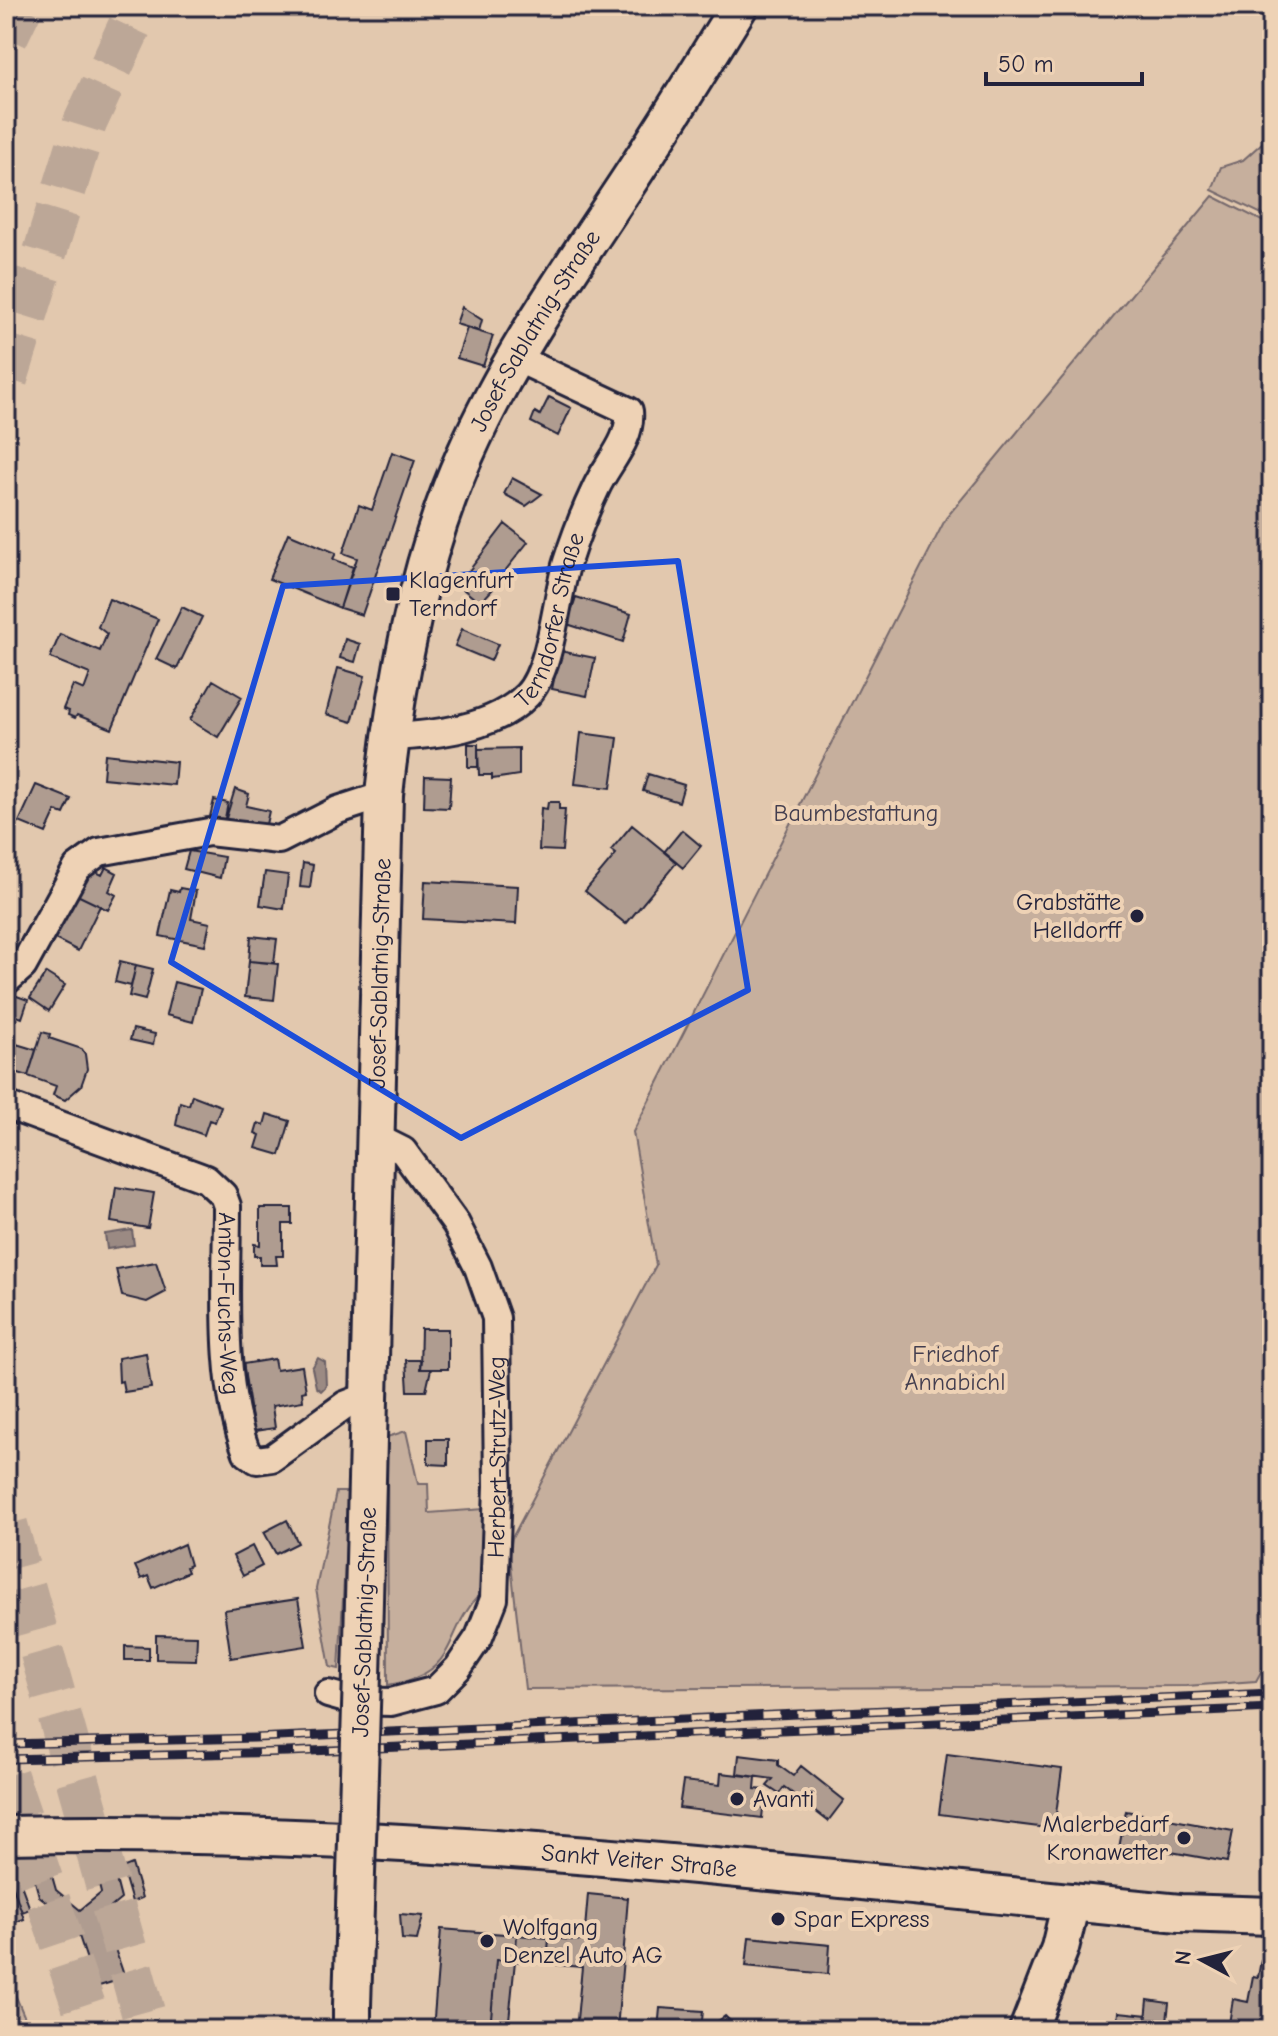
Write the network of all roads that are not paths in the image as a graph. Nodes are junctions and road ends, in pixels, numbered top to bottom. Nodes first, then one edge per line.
1 (739, 6) edge
2 (514, 357) junction
3 (390, 737) junction
4 (384, 795) junction
5 (6, 981) edge
6 (6, 1105) edge
7 (377, 1138) junction
8 (371, 1395) junction
9 (328, 1694) dead end
10 (6, 1835) edge
11 (1071, 1902) junction
12 (1272, 1916) edge
13 (352, 2018) edge
14 (1028, 2030) edge

1 - 2 main road, Josef-Sablatnig-Straße
2 - 3 main road, Josef-Sablatnig-Straße
2 - 3 street, Terndorfer Straße
3 - 4 main road, Josef-Sablatnig-Straße
4 - 5 street
4 - 7 main road, Josef-Sablatnig-Straße
6 - 8 street, Anton-Fuchs-Weg
7 - 8 main road, Josef-Sablatnig-Straße
7 - 9 street, Herbert-Strutz-Weg
8 - 13 main road, Josef-Sablatnig-Straße, bridge
10 - 11 main road, Sankt Veiter Straße
11 - 12 main road, Sankt Veiter Straße
11 - 14 main road

